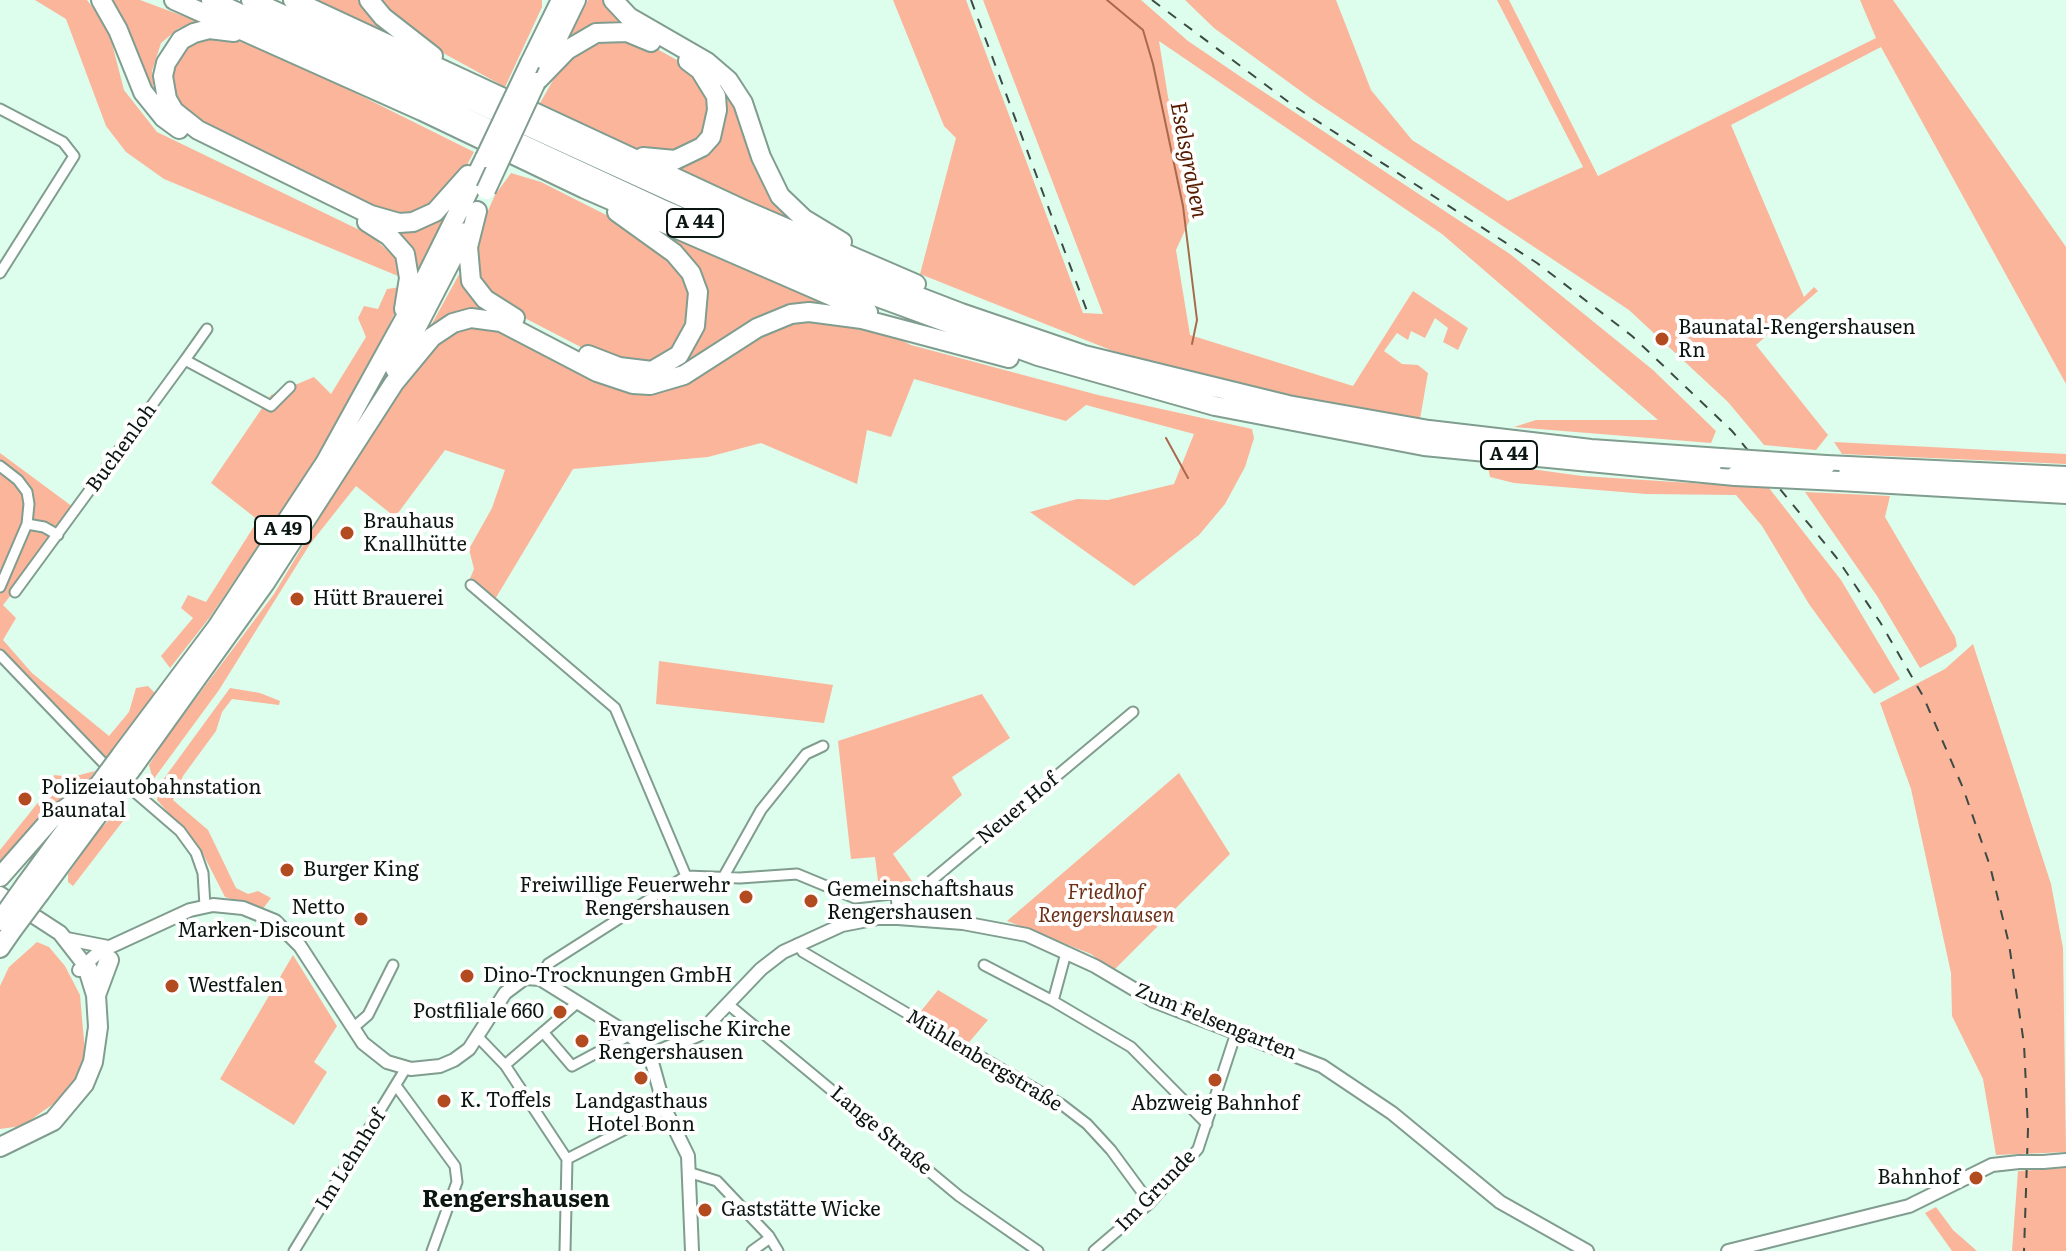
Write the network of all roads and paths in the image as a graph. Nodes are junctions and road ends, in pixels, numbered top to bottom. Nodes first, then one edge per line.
1 (101, 0) edge
2 (174, 0) edge
3 (211, 0) edge
4 (251, 0) edge
5 (293, 0) edge
6 (369, 0) edge
7 (550, 0) edge
8 (561, 0) edge
9 (576, 0) edge
10 (613, 0) edge
11 (549, 23) junction
12 (264, 39) junction
13 (538, 72) junction
14 (475, 84) junction
15 (0, 109) edge
16 (606, 146) junction
17 (474, 183) junction
18 (585, 189) junction
19 (477, 211) junction
20 (0, 273) edge
21 (914, 283) junction
22 (207, 329) dead end
23 (940, 339) junction
24 (185, 360) junction
25 (381, 363) junction
26 (1160, 384) junction
27 (290, 387) dead end
28 (367, 421) junction
29 (0, 466) edge
30 (2066, 476) edge
31 (2066, 494) edge
32 (27, 524) junction
33 (58, 535) junction
34 (471, 585) dead end
35 (0, 587) edge
36 (15, 592) dead end
37 (0, 655) edge
38 (1133, 712) dead end
39 (823, 746) dead end
40 (127, 761) junction
41 (104, 791) junction
42 (686, 876) junction
43 (724, 876) junction
44 (0, 877) edge
45 (0, 894) edge
46 (896, 894) junction
47 (876, 897) junction
48 (0, 904) edge
49 (205, 906) junction
50 (878, 918) junction
51 (898, 918) junction
52 (6, 926) edge
53 (67, 939) junction
54 (797, 944) junction
55 (0, 948) edge
56 (110, 953) junction
57 (1066, 953) junction
58 (393, 965) dead end
59 (984, 965) dead end
60 (84, 968) junction
61 (540, 979) junction
62 (96, 995) junction
63 (1053, 1001) junction
64 (577, 1003) junction
65 (729, 1005) junction
66 (98, 1015) junction
67 (353, 1028) junction
68 (543, 1032) junction
69 (1236, 1033) junction
70 (630, 1035) junction
71 (477, 1036) junction
72 (650, 1055) junction
73 (505, 1065) junction
74 (406, 1068) junction
75 (397, 1087) junction
76 (665, 1109) junction
77 (1207, 1124) junction
78 (22, 1138) junction
79 (0, 1140) edge
80 (0, 1147) edge
81 (567, 1159) junction
82 (2066, 1160) edge
83 (691, 1173) junction
84 (1150, 1203) junction
85 (770, 1238) junction
86 (294, 1251) edge
87 (432, 1251) edge
88 (565, 1251) edge
89 (692, 1251) edge
90 (752, 1251) edge
91 (778, 1251) edge
92 (1038, 1251) edge
93 (1094, 1251) edge
94 (1587, 1251) edge
95 (1728, 1251) edge

1 - 25 highway
2 - 12 highway
3 - 26 highway, A 44
4 - 26 highway, A 44
5 - 14 highway
6 - 14 highway
7 - 11 highway
8 - 11 highway, A 49
9 - 13 highway, A 49
10 - 21 highway
11 - 13 highway, A 49
12 - 17 highway
12 - 18 highway
13 - 16 highway
13 - 17 highway, A 49, bridge
13 - 17 highway, A 49, bridge
14 - 16 highway
15 - 20 street
16 - 21 highway
17 - 19 highway, A 49
17 - 25 highway, A 49
18 - 19 highway
18 - 23 highway
19 - 28 highway, A 49
21 - 26 highway
22 - 24 street, Buchenloh
23 - 26 highway
23 - 28 highway
24 - 27 street
24 - 33 street, Buchenloh
25 - 40 highway, A 49
26 - 30 highway, A 44, bridge
26 - 31 highway, A 44, bridge
28 - 40 highway, A 49
29 - 32 street
32 - 33 street
32 - 35 street
33 - 36 street, Buchenloh
34 - 42 street
37 - 49 street
38 - 46 street, Neuer Hof
39 - 43 street
40 - 41 highway, A 49, bridge
41 - 44 highway
41 - 52 highway, A 49, bridge
42 - 43 street, Neuer Hof
42 - 61 street
43 - 47 street, Neuer Hof
45 - 53 main road
46 - 47 street, Neuer Hof
46 - 51 street
47 - 50 street
48 - 60 main road
49 - 56 street
49 - 67 street
50 - 51 street, Zum Felsengarten
50 - 54 street, Zum Felsengarten
51 - 57 street, Zum Felsengarten
52 - 55 highway, A 49
53 - 56 street
53 - 60 main road
54 - 65 street, Zum Felsengarten
54 - 84 street, Mühlenbergstraße
56 - 60 street
56 - 62 highway
57 - 63 street
57 - 69 street, Zum Felsengarten
58 - 67 street
59 - 63 street
60 - 62 highway
60 - 66 highway
61 - 64 street
61 - 71 street
62 - 66 highway
63 - 77 street
64 - 68 street
64 - 70 street
65 - 72 street, Zum Felsengarten
65 - 92 street, Lange Straße
66 - 78 highway
67 - 74 street
68 - 70 street
68 - 73 street
69 - 77 street, Im Grunde
69 - 94 street, Zum Felsengarten
70 - 72 street
71 - 73 street
71 - 74 street
72 - 76 street
73 - 81 street
74 - 75 street, Im Lehnhof
75 - 86 street, Im Lehnhof
75 - 87 street
76 - 81 street
76 - 83 street
77 - 84 street, Im Grunde
78 - 79 highway
78 - 80 highway
81 - 88 street
82 - 95 street, bridge
83 - 85 street
83 - 89 street
84 - 93 street, Im Grunde
85 - 90 street
85 - 91 street

